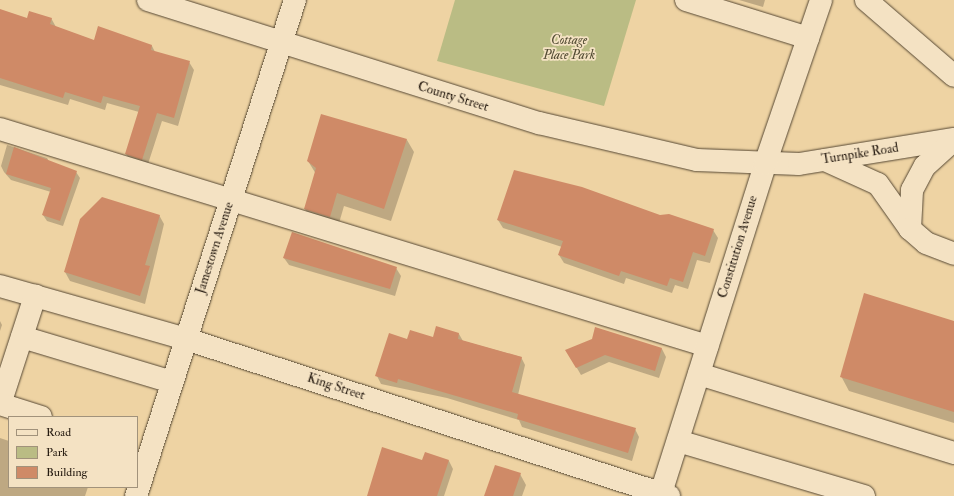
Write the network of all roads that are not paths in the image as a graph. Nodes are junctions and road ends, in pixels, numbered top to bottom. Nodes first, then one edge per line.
1 (148, 0) edge
2 (295, 0) edge
3 (686, 0) edge
4 (820, 0) edge
5 (866, 0) edge
6 (808, 38) junction
7 (280, 43) junction
8 (954, 76) edge
9 (0, 129) edge
10 (954, 140) edge
11 (824, 160) junction
12 (764, 164) junction
13 (231, 200) junction
14 (910, 228) junction
15 (954, 254) edge
16 (0, 286) edge
17 (35, 296) junction
18 (22, 337) junction
19 (186, 339) junction
20 (708, 346) junction
21 (699, 374) junction
22 (172, 382) junction
23 (0, 404) edge
24 (38, 416) edge
25 (678, 441) junction
26 (954, 453) edge
27 (138, 485) edge
28 (663, 495) edge
29 (864, 496) edge

1 - 7 street, County Street
2 - 7 street, Jamestown Avenue
3 - 6 street
4 - 6 street, Constitution Avenue
5 - 8 street
6 - 12 street, Constitution Avenue
7 - 12 street, County Street
7 - 13 street, Jamestown Avenue
9 - 13 street
10 - 11 street, Turnpike Road
10 - 14 street
11 - 12 street, Turnpike Road
11 - 14 street
12 - 20 street, Constitution Avenue
13 - 19 street, Jamestown Avenue
13 - 20 street
14 - 15 street
16 - 17 street, King Street
17 - 18 street
17 - 19 street, King Street
18 - 22 street
18 - 23 street
19 - 22 street, Jamestown Avenue
19 - 28 street, King Street
20 - 21 street, Constitution Avenue
21 - 25 street, Constitution Avenue
21 - 26 street
22 - 27 street, Jamestown Avenue
23 - 24 street
25 - 28 street, Constitution Avenue
25 - 29 street

